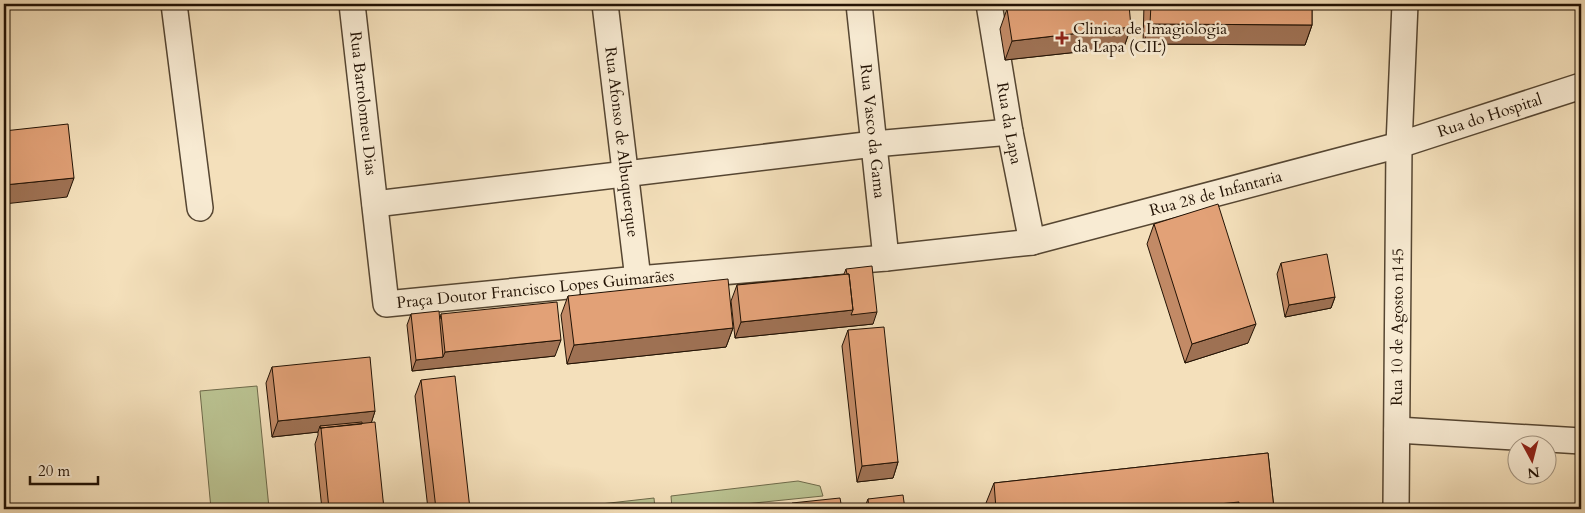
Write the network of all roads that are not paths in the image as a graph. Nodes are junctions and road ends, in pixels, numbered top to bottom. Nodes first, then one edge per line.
1 (174, 4) edge
2 (352, 4) edge
3 (605, 4) edge
4 (859, 4) edge
5 (989, 4) edge
6 (1405, 4) edge
7 (1581, 86) edge
8 (1010, 132) junction
9 (874, 144) junction
10 (1399, 145) junction
11 (625, 175) junction
12 (375, 204) junction
13 (200, 208) dead end
14 (1032, 242) junction
15 (886, 258) junction
16 (638, 279) junction
17 (1397, 430) junction
18 (1581, 441) edge
19 (1396, 509) edge

1 - 13 street
2 - 12 street, Rua Bartolomeu Dias
3 - 11 street, Rua Afonso de Albuquerque
4 - 9 street, Rua Vasco da Gama
5 - 8 street, Rua da Lapa
6 - 10 street, Rua 10 de Agosto n145
7 - 10 street, Rua do Hospital
8 - 9 street
8 - 14 street, Rua da Lapa
9 - 11 street
9 - 15 street, Rua Vasco da Gama
10 - 14 street, Rua 28 de Infantaria
10 - 17 street, Rua 10 de Agosto n145
11 - 12 street
11 - 16 street, Rua Afonso de Albuquerque
12 - 16 street, Praça Doutor Francisco Lopes Guimarães
14 - 15 street, Praça Doutor Francisco Lopes Guimarães
15 - 16 street, Praça Doutor Francisco Lopes Guimarães
17 - 18 street
17 - 19 street, Rua 10 de Agosto n145

